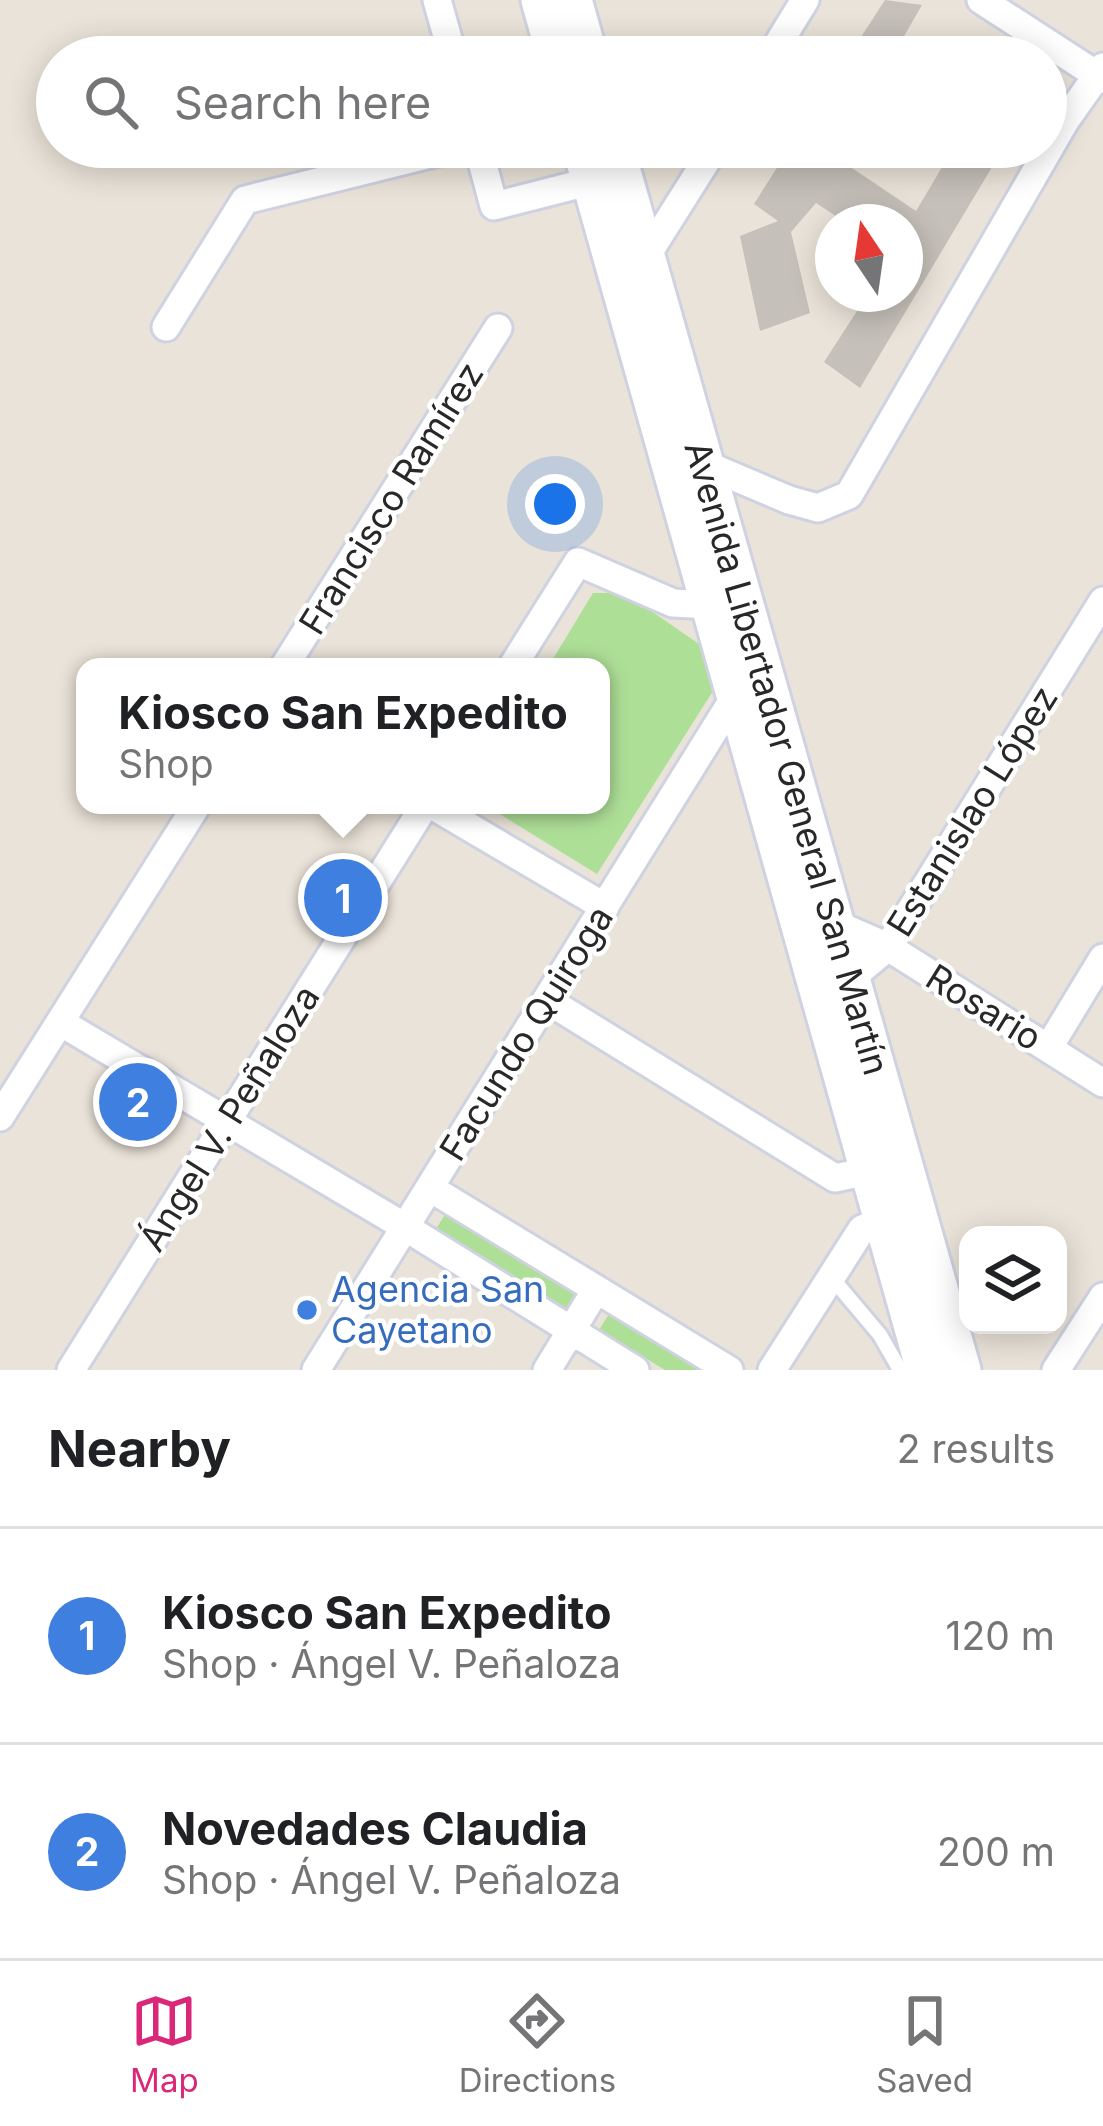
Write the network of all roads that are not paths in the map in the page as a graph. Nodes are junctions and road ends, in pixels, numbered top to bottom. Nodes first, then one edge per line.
1 (437, 0) edge
2 (541, 0) edge
3 (572, 0) edge
4 (805, 0) edge
5 (981, 0) edge
6 (447, 36) edge
7 (551, 36) edge
8 (582, 36) edge
9 (783, 36) edge
10 (1039, 36) edge
11 (1067, 53) edge
12 (1101, 74) edge
13 (1067, 118) edge
14 (374, 168) edge
15 (484, 168) edge
16 (578, 168) edge
17 (589, 168) edge
18 (617, 168) edge
19 (701, 168) edge
20 (1038, 168) edge
21 (631, 265) junction
22 (166, 327) dead end
23 (498, 328) dead end
24 (704, 464) junction
25 (1103, 601) edge
26 (711, 605) junction
27 (290, 658) edge
28 (518, 658) edge
29 (736, 695) junction
30 (191, 814) edge
31 (423, 814) edge
32 (445, 814) edge
33 (605, 907) junction
34 (796, 907) junction
35 (834, 923) junction
36 (888, 947) junction
37 (1103, 958) edge
38 (836, 991) junction
39 (547, 1000) junction
40 (60, 1022) junction
41 (1048, 1047) junction
42 (1103, 1083) edge
43 (0, 1118) edge
44 (226, 1123) junction
45 (886, 1168) junction
46 (430, 1187) junction
47 (900, 1216) junction
48 (405, 1227) junction
49 (832, 1278) junction
50 (596, 1290) junction
51 (1103, 1297) edge
52 (572, 1329) junction
53 (71, 1370) edge
54 (316, 1370) edge
55 (547, 1370) edge
56 (635, 1370) edge
57 (729, 1370) edge
58 (772, 1370) edge
59 (901, 1370) edge
60 (926, 1370) edge
61 (961, 1370) edge
62 (1055, 1370) edge

1 - 6 street
2 - 7 main road
3 - 8 main road
4 - 9 street
5 - 10 street
11 - 12 street
12 - 13 street
14 - 22 street
15 - 16 street
17 - 21 main road, Avenida Libertador General San Martín
18 - 21 main road, Avenida Libertador General San Martín
19 - 21 street
20 - 24 street
21 - 24 main road, Avenida Libertador General San Martín
21 - 26 main road, Avenida Libertador General San Martín
23 - 27 street, Francisco Ramírez
24 - 35 main road, Avenida Libertador General San Martín
25 - 36 street, Estanislao López
26 - 28 street
26 - 29 main road, Avenida Libertador General San Martín
29 - 33 street, Facundo Quiroga
29 - 34 main road, Avenida Libertador General San Martín
30 - 40 street
31 - 44 street, Ángel V. Peñaloza
32 - 33 street
33 - 39 street, Facundo Quiroga
34 - 35 street, Rosario
34 - 38 main road, Avenida Libertador General San Martín
35 - 36 street, Rosario
35 - 38 main road, Avenida Libertador General San Martín
36 - 38 street, Estanislao López
36 - 41 street, Rosario
37 - 41 street
38 - 45 main road, Avenida Libertador General San Martín
39 - 45 street
39 - 46 street, Facundo Quiroga
40 - 43 street
40 - 44 street
41 - 42 street, Rosario
44 - 48 street
44 - 53 street, Ángel V. Peñaloza
45 - 47 main road, Avenida Libertador General San Martín
46 - 48 street, Facundo Quiroga
46 - 50 street
47 - 49 street
47 - 60 main road, Avenida Libertador General San Martín
47 - 61 main road, Avenida Libertador General San Martín
48 - 52 street
48 - 54 street, Facundo Quiroga
49 - 58 street
49 - 59 lane
50 - 52 street
50 - 57 street
51 - 62 street
52 - 55 street
52 - 56 street

